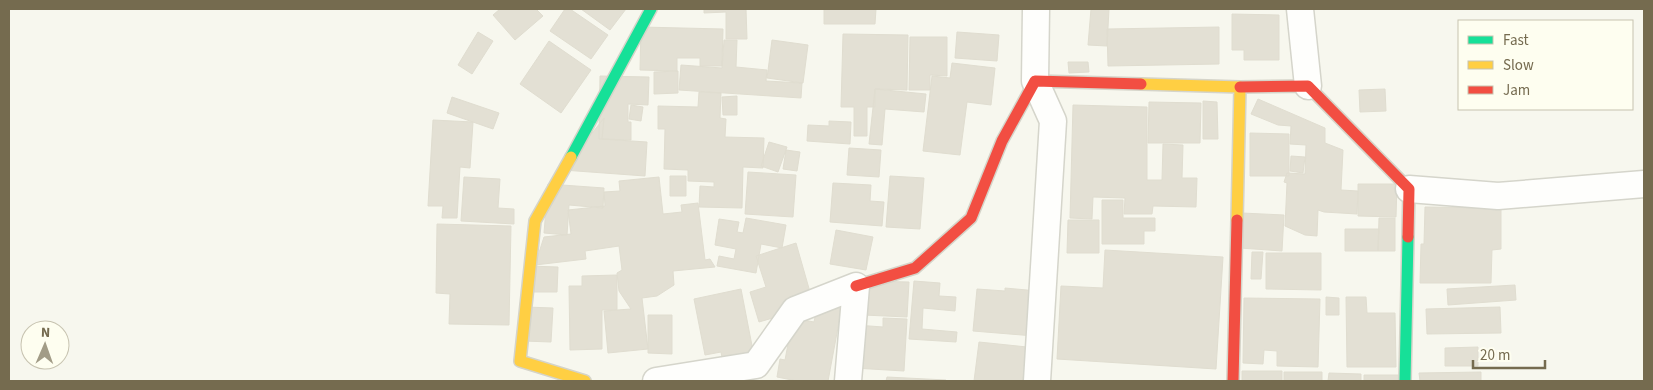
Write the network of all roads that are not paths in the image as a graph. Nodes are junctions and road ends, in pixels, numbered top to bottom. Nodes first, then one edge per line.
1 (651, 9) edge
2 (1036, 9) edge
3 (1300, 9) edge
4 (1035, 81) junction
5 (1308, 86) junction
6 (1240, 87) junction
7 (1644, 184) edge
8 (1409, 189) junction
9 (856, 286) junction
10 (585, 381) edge
11 (656, 381) edge
12 (848, 381) edge
13 (1037, 381) edge
14 (1233, 381) edge
15 (1405, 381) edge

1 - 10 street
2 - 4 street
3 - 5 street
4 - 6 street
4 - 9 street
4 - 13 street
5 - 6 street
5 - 8 street
6 - 14 street
7 - 8 street
8 - 15 street
9 - 11 street
9 - 12 street

